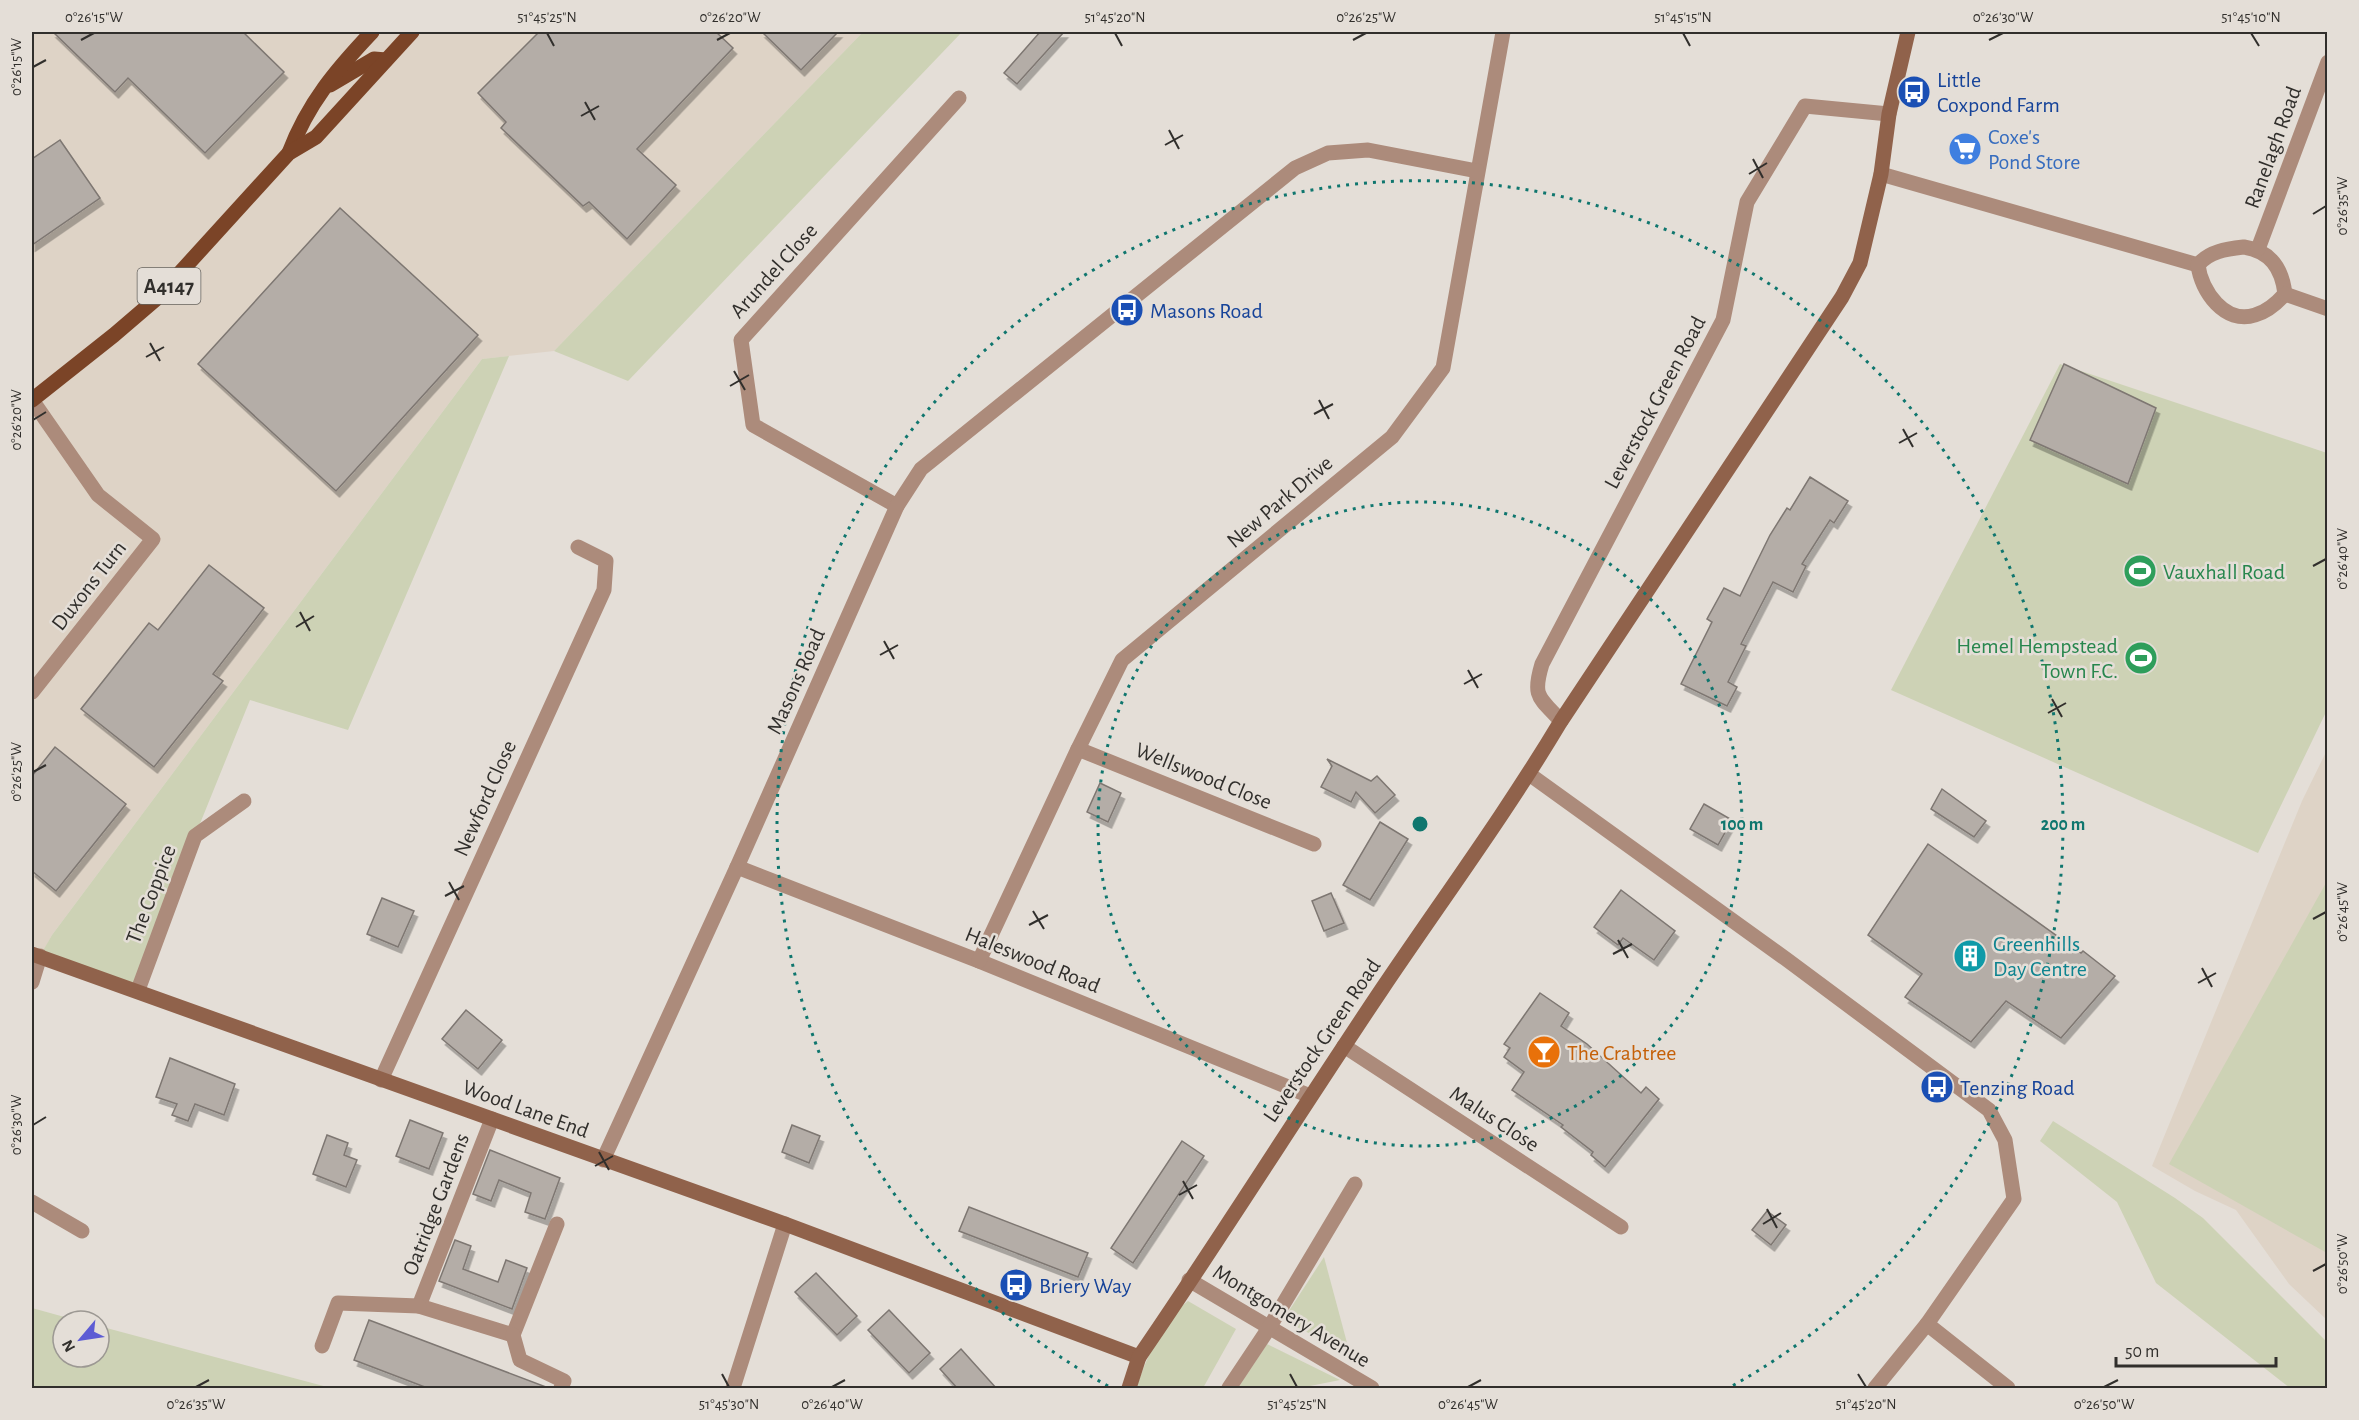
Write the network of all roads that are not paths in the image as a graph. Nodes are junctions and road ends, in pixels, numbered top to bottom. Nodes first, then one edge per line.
1 (372, 32) edge
2 (412, 32) edge
3 (1503, 32) edge
4 (1908, 32) edge
5 (386, 60) junction
6 (2328, 62) edge
7 (320, 91) junction
8 (959, 98) dead end
9 (1889, 114) junction
10 (289, 153) junction
11 (1477, 171) junction
12 (1881, 174) junction
13 (2258, 249) junction
14 (2199, 266) junction
15 (2285, 294) junction
16 (2328, 309) edge
17 (32, 400) edge
18 (897, 506) junction
19 (578, 547) dead end
20 (32, 692) edge
21 (1560, 721) junction
22 (1078, 749) junction
23 (1529, 774) junction
24 (244, 801) dead end
25 (1314, 844) dead end
26 (737, 867) junction
27 (36, 955) edge
28 (979, 962) junction
29 (32, 982) edge
30 (138, 990) junction
31 (1344, 1046) junction
32 (381, 1080) junction
33 (1310, 1096) junction
34 (492, 1119) junction
35 (603, 1160) junction
36 (1355, 1184) dead end
37 (32, 1202) edge
38 (557, 1224) dead end
39 (785, 1224) junction
40 (1621, 1227) dead end
41 (82, 1231) dead end
42 (1189, 1280) junction
43 (419, 1306) junction
44 (1927, 1324) junction
45 (1269, 1328) junction
46 (513, 1335) junction
47 (322, 1346) dead end
48 (1139, 1357) junction
49 (561, 1389) edge
50 (734, 1389) edge
51 (1129, 1389) edge
52 (1229, 1389) edge
53 (1371, 1389) edge
54 (1875, 1389) edge
55 (2008, 1389) edge

1 - 7 main road, A4147
2 - 5 main road, A4147
3 - 11 street, New Park Drive
4 - 9 street, Leverstock Green Road
5 - 7 main road
5 - 10 main road, A4147
6 - 13 street, Ranelagh Road
7 - 10 main road, A4147
8 - 18 street, Arundel Close
9 - 12 street, Leverstock Green Road
9 - 21 street, Leverstock Green Road
10 - 17 main road, A4147
11 - 18 street, Masons Road
11 - 22 street, New Park Drive
12 - 14 street
12 - 21 street, Leverstock Green Road
13 - 14 street
13 - 15 street
14 - 15 street
15 - 16 street
17 - 20 street, Duxons Turn
18 - 26 street, Masons Road
19 - 32 street, Newford Close
21 - 23 street, Leverstock Green Road
22 - 25 street, Wellswood Close
22 - 28 street, New Park Drive
23 - 31 street, Leverstock Green Road
23 - 44 street
24 - 30 street, The Coppice
26 - 28 street, Haleswood Road
26 - 35 street, Masons Road
27 - 29 street
27 - 30 street, Wood Lane End
28 - 33 street, Haleswood Road
30 - 32 street, Wood Lane End
31 - 33 street, Leverstock Green Road
31 - 40 street, Malus Close
32 - 34 street, Wood Lane End
33 - 42 street, Leverstock Green Road
34 - 35 street, Wood Lane End
34 - 43 street, Oatridge Gardens
35 - 39 street, Wood Lane End
36 - 45 street
37 - 41 street
38 - 46 street
39 - 48 street, Wood Lane End
39 - 50 street
42 - 45 street, Montgomery Avenue
42 - 48 street, Leverstock Green Road
43 - 46 street, Oatridge Gardens
43 - 47 street, Oatridge Gardens
44 - 54 street
44 - 55 street
45 - 52 street
45 - 53 street, Montgomery Avenue
46 - 49 street
48 - 51 street, Leverstock Green Road

